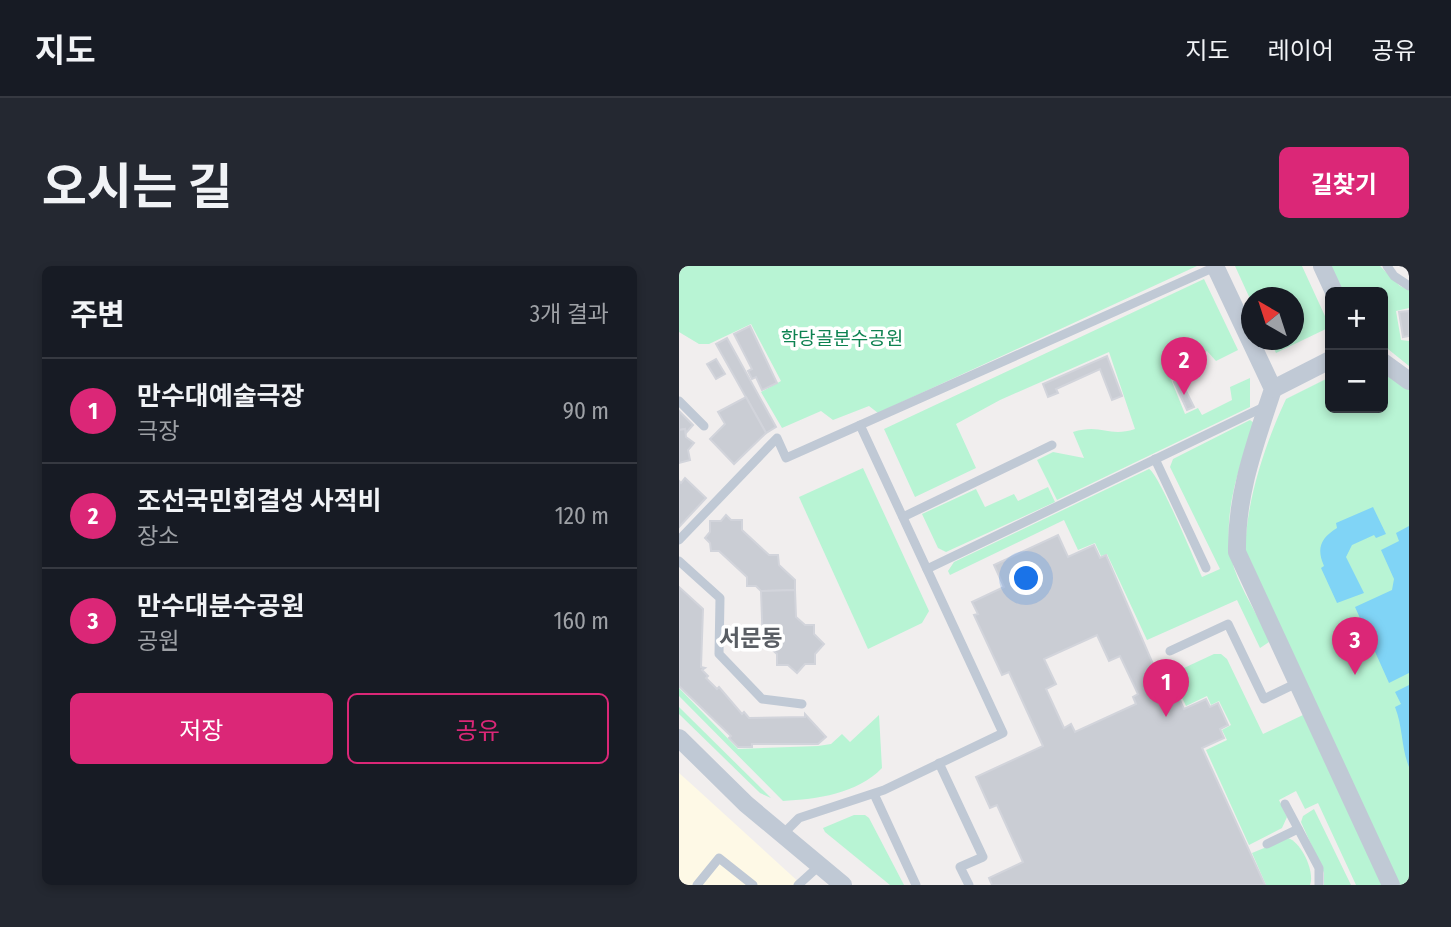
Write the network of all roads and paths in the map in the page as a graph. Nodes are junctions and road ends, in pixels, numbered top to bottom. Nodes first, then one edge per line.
1 (1322, 266) edge
2 (1387, 266) edge
3 (1215, 267) edge
4 (1409, 286) edge
5 (1332, 287) edge
6 (1325, 363) edge
7 (1388, 366) edge
8 (1409, 381) edge
9 (1271, 397) junction
10 (679, 401) edge
11 (860, 425) junction
12 (703, 426) dead end
13 (1052, 445) dead end
14 (1155, 459) junction
15 (903, 517) junction
16 (679, 540) edge
17 (679, 561) edge
18 (1206, 568) dead end
19 (926, 569) junction
20 (1170, 651) dead end
21 (1297, 683) junction
22 (801, 704) dead end
23 (679, 738) edge
24 (939, 763) junction
25 (874, 794) junction
26 (1285, 803) dead end
27 (1298, 829) junction
28 (782, 835) junction
29 (1267, 844) dead end
30 (820, 866) junction
31 (697, 885) edge
32 (753, 885) edge
33 (798, 885) edge
34 (843, 885) edge
35 (916, 885) edge
36 (968, 885) edge
37 (1319, 885) edge
38 (1391, 885) edge

1 - 5 street
2 - 4 lane
3 - 9 street
3 - 11 lane
6 - 9 street
7 - 8 street
9 - 14 lane
9 - 21 street
10 - 12 lane
11 - 15 lane
11 - 16 lane
13 - 15 lane
14 - 18 lane
14 - 19 lane
15 - 19 lane
17 - 22 lane
19 - 24 lane
20 - 21 lane
21 - 38 street
23 - 28 street
24 - 25 lane
24 - 36 lane
25 - 28 lane
25 - 35 lane
26 - 27 lane
27 - 29 lane
27 - 37 lane
28 - 30 street
30 - 33 lane
30 - 34 street
31 - 32 lane

